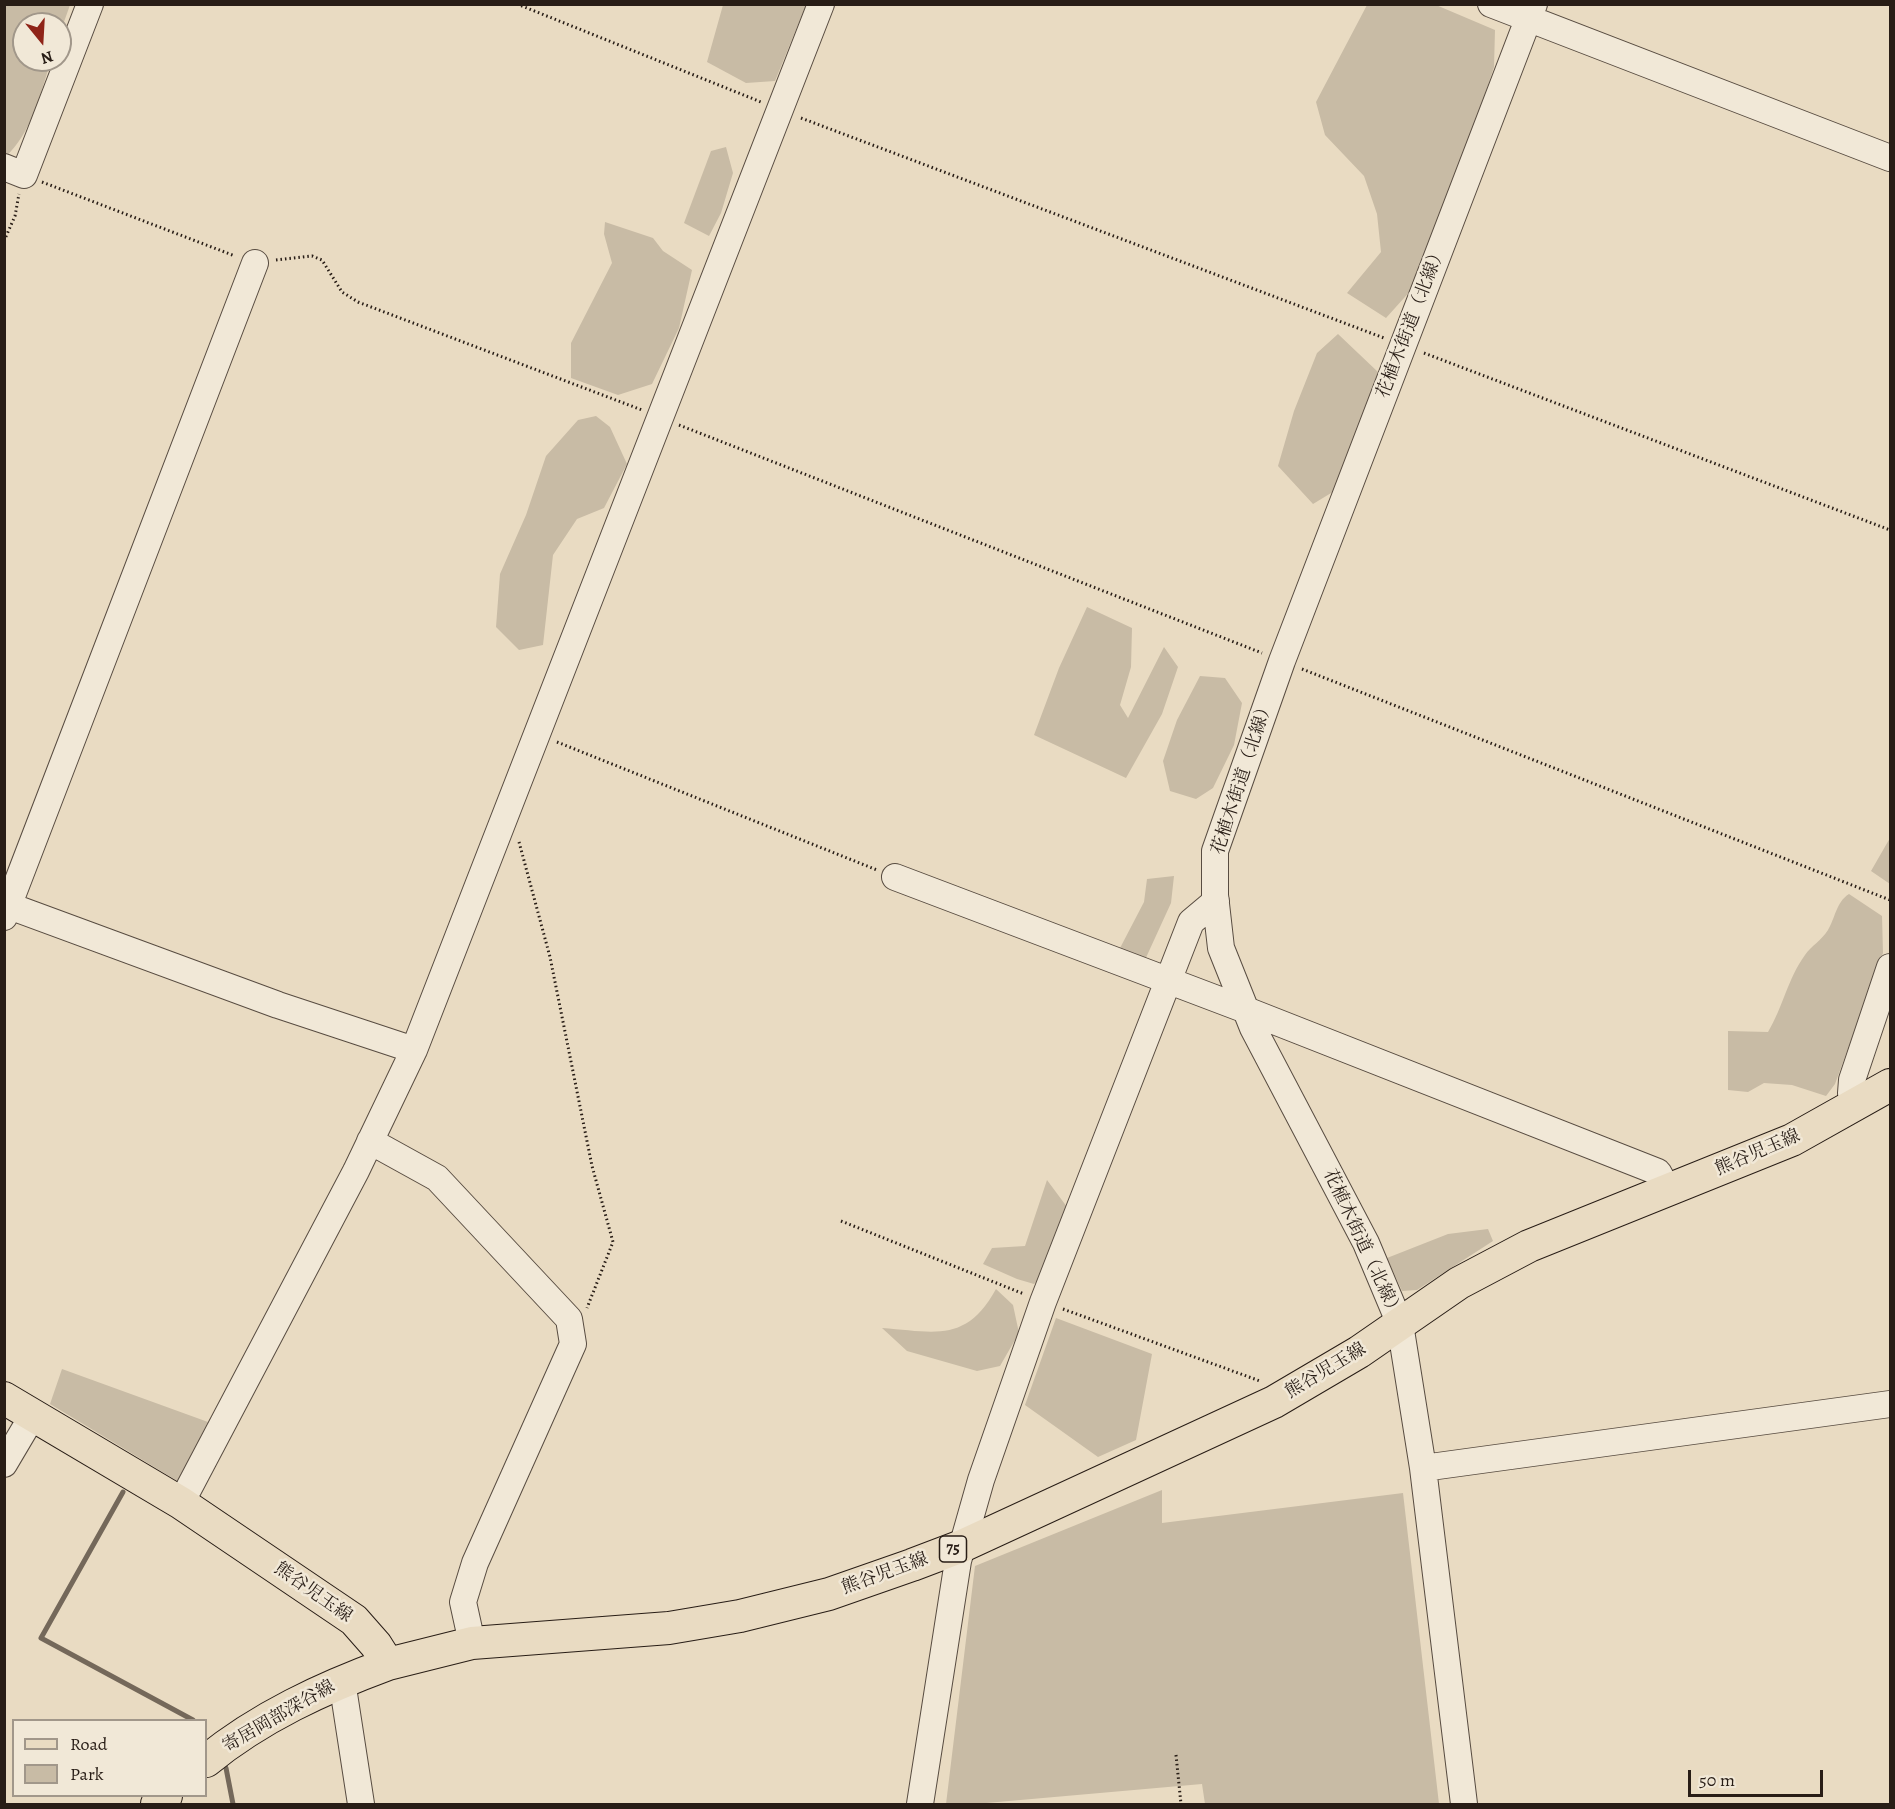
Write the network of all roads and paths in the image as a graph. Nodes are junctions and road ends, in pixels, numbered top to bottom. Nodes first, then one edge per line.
1 (90, 4) edge
2 (518, 4) edge
3 (821, 4) edge
4 (1491, 4) edge
5 (1531, 12) edge
6 (781, 110) junction
7 (1890, 158) edge
8 (14, 171) edge
9 (4, 241) edge
10 (255, 263) junction
11 (1403, 345) junction
12 (662, 418) junction
13 (1890, 530) edge
14 (538, 735) junction
15 (510, 808) junction
16 (895, 877) joint
17 (1216, 901) junction
18 (6, 909) edge
19 (1890, 967) edge
20 (1169, 981) junction
21 (1246, 1010) junction
22 (414, 1050) junction
23 (1890, 1085) edge
24 (1855, 1106) junction
25 (370, 1141) junction
26 (1668, 1190) junction
27 (1400, 1324) junction
28 (573, 1344) junction
29 (4, 1398) edge
30 (1890, 1404) edge
31 (33, 1415) junction
32 (4, 1464) edge
33 (1423, 1468) junction
34 (181, 1503) junction
35 (962, 1546) junction
36 (472, 1643) junction
37 (388, 1664) junction
38 (342, 1681) junction
39 (1176, 1755) dead end
40 (207, 1760) edge
41 (361, 1804) edge
42 (920, 1804) edge
43 (1181, 1804) edge
44 (1464, 1804) edge

1 - 8 street
2 - 6 path
3 - 6 street
4 - 5 street
5 - 7 street
5 - 11 street, 花植木街道（北線）
6 - 11 path
6 - 12 street
8 - 9 path
8 - 10 path
10 - 12 path
10 - 18 street
11 - 13 path
11 - 17 street, 花植木街道（北線）
12 - 14 street
14 - 15 street
14 - 16 path
15 - 22 street
15 - 28 path
16 - 20 street
17 - 20 street
17 - 21 street, 花植木街道（北線）
18 - 22 street
19 - 24 street
20 - 21 street
20 - 35 street
21 - 26 street
21 - 27 street, 花植木街道（北線）
22 - 25 street
23 - 24 main road, 熊谷児玉線 / 75
24 - 26 main road, 熊谷児玉線 / 75
25 - 28 street
25 - 34 street
26 - 27 main road, 熊谷児玉線 / 75
27 - 33 street, 花植木街道（北線）
27 - 35 main road, 熊谷児玉線 / 75
28 - 36 street
29 - 31 main road, 熊谷児玉線
30 - 33 street
31 - 32 street
31 - 34 main road, 熊谷児玉線
33 - 44 street, 花植木街道（北線）
34 - 37 main road, 熊谷児玉線
35 - 36 main road, 熊谷児玉線 / 75
35 - 42 street
36 - 37 main road, 熊谷児玉線 / 75
37 - 38 main road, 寄居岡部深谷線
38 - 40 main road, 寄居岡部深谷線
38 - 41 street
39 - 43 path

